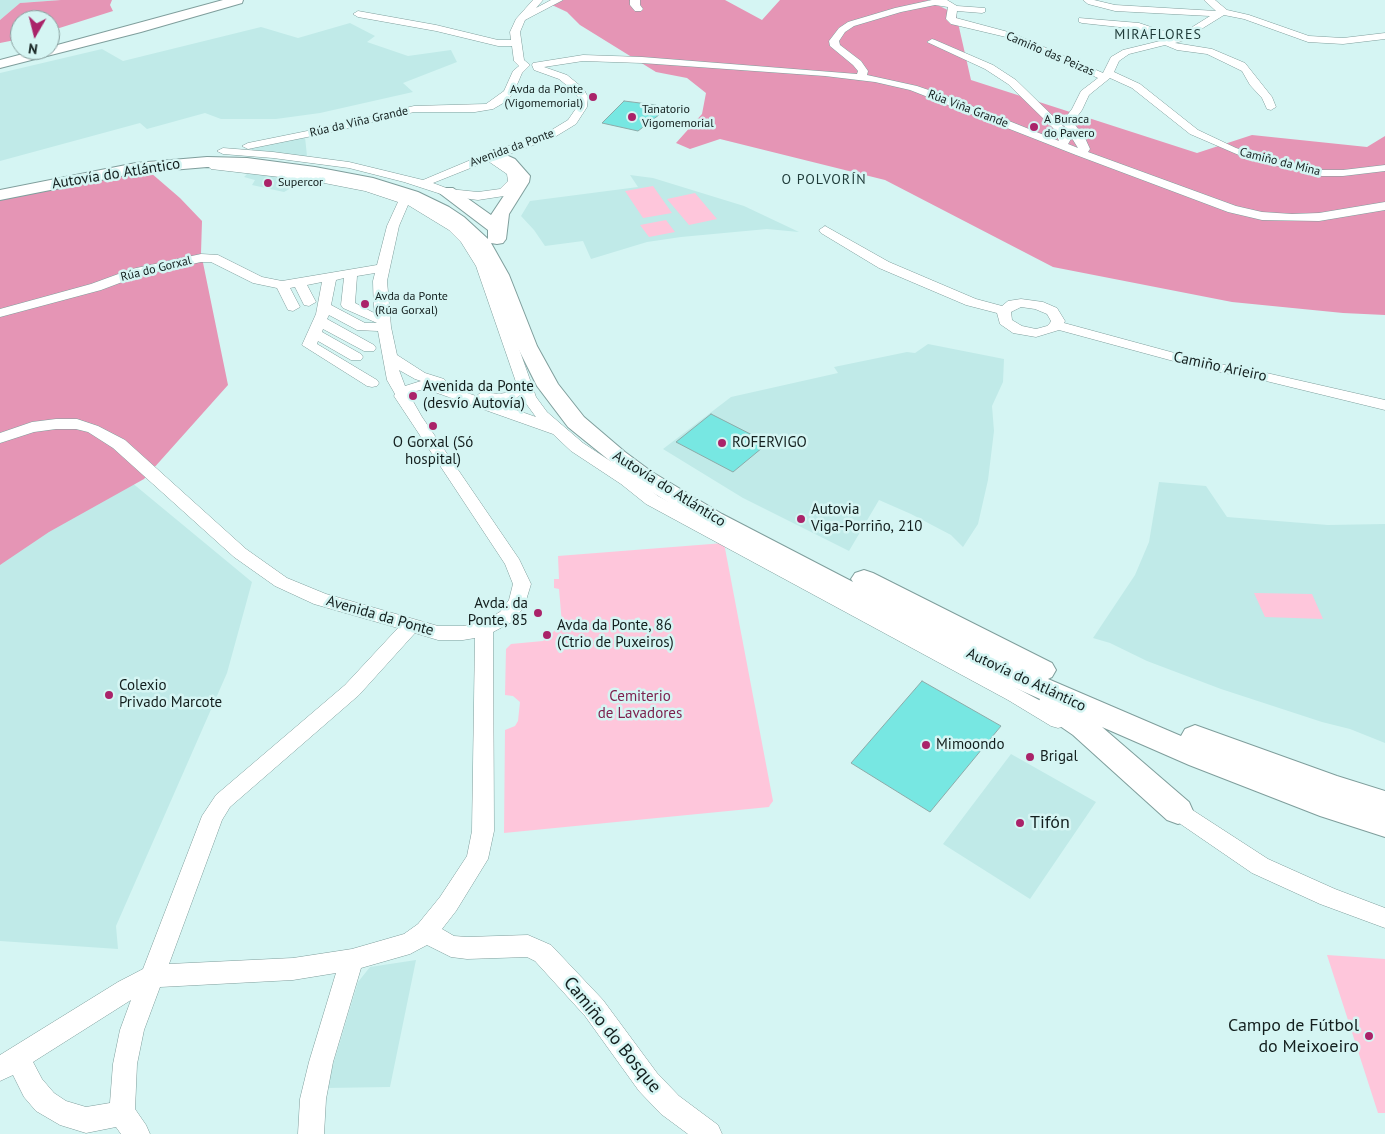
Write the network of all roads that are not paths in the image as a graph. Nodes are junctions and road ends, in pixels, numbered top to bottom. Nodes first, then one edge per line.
1 (205, 0) edge
2 (226, 0) edge
3 (237, 0) edge
4 (558, 0) edge
5 (1088, 0) edge
6 (1209, 0) edge
7 (536, 1) edge
8 (953, 8) junction
9 (982, 10) dead end
10 (1221, 13) junction
11 (358, 14) dead end
12 (521, 19) junction
13 (1082, 20) dead end
14 (1385, 36) edge
15 (60, 38) edge
16 (1179, 39) junction
17 (60, 42) edge
18 (932, 42) dead end
19 (516, 43) junction
20 (1167, 43) junction
21 (0, 64) edge
22 (528, 69) junction
23 (1106, 75) junction
24 (862, 77) junction
25 (1271, 107) dead end
26 (1060, 145) junction
27 (245, 149) junction
28 (223, 151) joint
29 (1080, 153) junction
30 (502, 157) junction
31 (466, 164) junction
32 (108, 166) junction
33 (1385, 168) edge
34 (142, 171) joint
35 (0, 181) edge
36 (37, 181) junction
37 (428, 181) dead end
38 (0, 188) edge
39 (447, 192) junction
40 (0, 195) edge
41 (0, 200) edge
42 (404, 202) dead end
43 (1385, 206) edge
44 (825, 230) dead end
45 (497, 234) junction
46 (382, 268) junction
47 (351, 273) junction
48 (330, 277) junction
49 (300, 283) junction
50 (282, 285) junction
51 (308, 302) dead end
52 (293, 307) dead end
53 (1004, 311) junction
54 (0, 313) edge
55 (320, 320) junction
56 (383, 322) junction
57 (1056, 325) junction
58 (369, 348) dead end
59 (356, 356) dead end
60 (388, 356) junction
61 (394, 380) junction
62 (424, 380) junction
63 (372, 383) dead end
64 (523, 384) junction
65 (401, 396) junction
66 (510, 396) junction
67 (1385, 405) edge
68 (503, 410) junction
69 (560, 432) junction
70 (0, 438) edge
71 (628, 480) junction
72 (714, 520) junction
73 (412, 625) junction
74 (484, 629) junction
75 (981, 661) junction
76 (1385, 804) edge
77 (1178, 811) junction
78 (1385, 824) edge
79 (1385, 918) edge
80 (426, 932) junction
81 (352, 960) junction
82 (154, 976) junction
83 (9, 1064) edge
84 (122, 1113) junction
85 (137, 1134) edge
86 (311, 1134) edge
87 (709, 1134) edge

1 - 15 highway
2 - 17 highway
3 - 21 highway
4 - 12 street
5 - 10 street
6 - 10 street
7 - 12 street
8 - 9 street
8 - 23 street, Camiño das Peizas
8 - 24 street
10 - 14 street
10 - 16 street
11 - 19 street
12 - 19 street
13 - 16 street
16 - 20 street
18 - 26 street
19 - 22 street
20 - 23 street
20 - 25 street
22 - 24 street, Rúa Viña Grande
22 - 27 street, Rúa da Viña Grande
22 - 30 street, Avenida da Ponte
23 - 29 street
23 - 33 street, Camiño da Mina
24 - 26 street, Rúa Viña Grande
26 - 29 street, Rúa Viña Grande
27 - 28 street
27 - 39 street
28 - 32 highway
29 - 43 street, Rúa Viña Grande
30 - 31 street
30 - 31 street, Avenida da Ponte
30 - 39 street
30 - 45 highway
31 - 37 street, Avenida da Ponte
32 - 36 highway, Autovía do Atlántico
32 - 45 highway, Autovía do Atlántico
34 - 41 highway
34 - 64 street
35 - 36 highway
36 - 38 highway, Autovía do Atlántico
39 - 45 highway
40 - 72 highway, Autovía do Atlántico
42 - 46 street, Avenida da Ponte
44 - 53 street
45 - 76 highway, Autovía do Atlántico
46 - 47 street, Rúa do Gorxal
46 - 56 street, Avenida da Ponte
47 - 48 street, Rúa do Gorxal
47 - 56 street
48 - 49 street, Rúa do Gorxal
48 - 55 street
49 - 50 street, Rúa do Gorxal
49 - 51 street
50 - 52 street
50 - 54 street, Rúa do Gorxal
53 - 57 street
53 - 57 street
55 - 56 street
55 - 58 street
55 - 59 street
55 - 63 street
56 - 60 street, Avenida da Ponte
57 - 67 street, Camiño Arieiro
60 - 61 street, Avenida da Ponte
60 - 62 street
61 - 62 street
61 - 65 street, Avenida da Ponte
62 - 65 street
62 - 66 street
62 - 68 street
64 - 66 street
64 - 69 street
65 - 74 street, Avenida da Ponte
66 - 68 street
68 - 69 street
69 - 71 street
70 - 73 street, Avenida da Ponte
71 - 72 highway
71 - 77 street
72 - 75 highway, Autovía do Atlántico
73 - 74 street, Avenida da Ponte
73 - 82 street
74 - 80 street
75 - 77 highway
75 - 78 highway, Autovía do Atlántico
77 - 79 street
80 - 81 street
80 - 87 street, Camiño do Bosque
81 - 82 street
81 - 86 street
82 - 83 street
82 - 84 street
83 - 84 street
84 - 85 street

